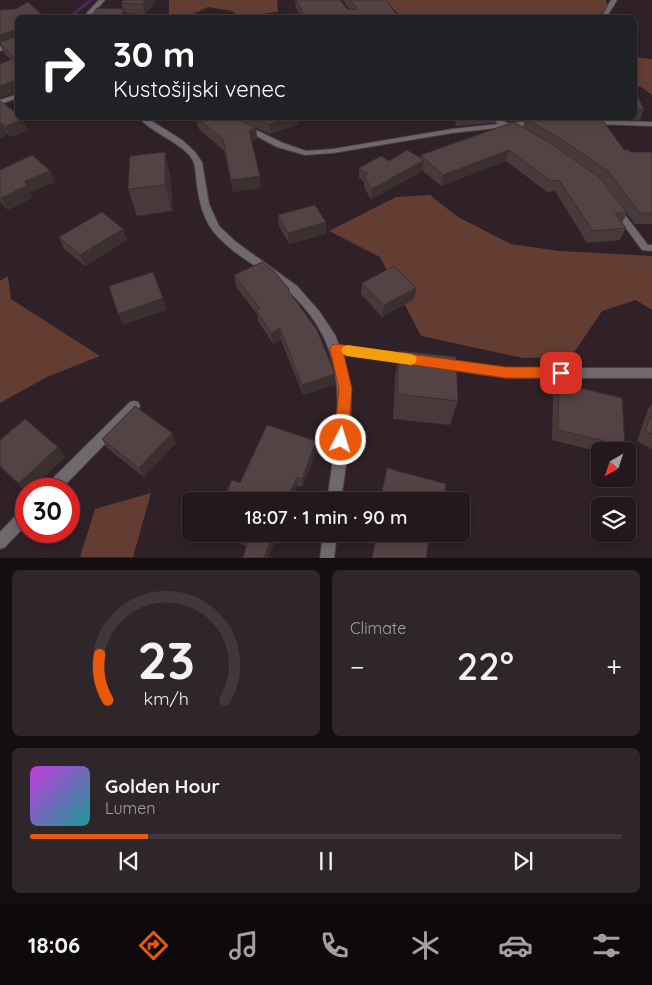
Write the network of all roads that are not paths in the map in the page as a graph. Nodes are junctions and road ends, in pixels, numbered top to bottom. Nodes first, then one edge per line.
1 (102, 0) edge
2 (614, 0) edge
3 (88, 15) edge
4 (605, 15) edge
5 (15, 45) edge
6 (0, 48) edge
7 (15, 97) edge
8 (0, 102) edge
9 (146, 120) edge
10 (497, 120) edge
11 (582, 122) edge
12 (544, 123) edge
13 (238, 124) edge
14 (652, 124) edge
15 (506, 125) junction
16 (522, 135) edge
17 (610, 202) edge
18 (652, 248) edge
19 (336, 349) junction
20 (652, 373) edge
21 (134, 406) edge
22 (63, 478) edge
23 (335, 492) edge
24 (15, 527) edge
25 (0, 542) edge
26 (329, 542) edge
27 (327, 558) edge

1 - 3 street
2 - 4 lane
5 - 6 street
7 - 8 lane
9 - 19 street
10 - 15 street
11 - 14 street
12 - 15 street
13 - 15 street
15 - 16 street
17 - 18 street
19 - 20 street
19 - 23 street
21 - 22 street
24 - 25 street
26 - 27 street

